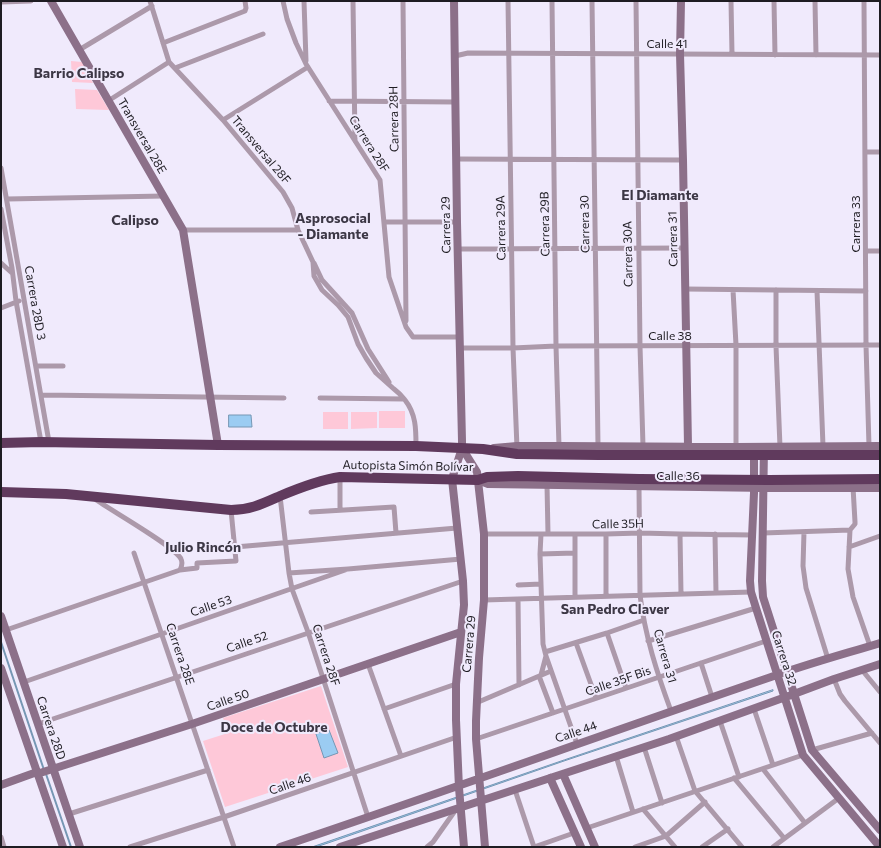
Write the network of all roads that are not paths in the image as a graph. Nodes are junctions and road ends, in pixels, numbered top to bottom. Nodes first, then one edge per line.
1 (31, 1) edge
2 (51, 1) edge
3 (245, 1) edge
4 (283, 1) edge
5 (304, 1) edge
6 (353, 1) edge
7 (403, 1) edge
8 (454, 1) edge
9 (508, 1) edge
10 (552, 1) edge
11 (592, 1) edge
12 (636, 1) edge
13 (680, 1) edge
14 (731, 1) edge
15 (774, 1) edge
16 (815, 1) edge
17 (864, 1) edge
18 (1, 2) edge
19 (151, 4) edge
20 (263, 34) dead end
21 (163, 43) junction
22 (79, 50) junction
23 (508, 53) junction
24 (552, 53) junction
25 (593, 54) junction
26 (636, 54) junction
27 (680, 54) junction
28 (732, 54) junction
29 (775, 55) junction
30 (816, 55) junction
31 (864, 55) junction
32 (455, 56) junction
33 (880, 56) edge
34 (169, 62) junction
35 (307, 65) junction
36 (174, 68) junction
37 (108, 101) junction
38 (329, 101) junction
39 (354, 101) junction
40 (404, 102) junction
41 (455, 102) junction
42 (223, 120) junction
43 (355, 141) junction
44 (865, 152) junction
45 (880, 152) edge
46 (456, 159) junction
47 (510, 159) junction
48 (554, 159) junction
49 (594, 159) junction
50 (637, 160) junction
51 (683, 160) junction
52 (1, 168) edge
53 (164, 196) junction
54 (7, 199) junction
55 (1, 209) edge
56 (2, 221) edge
57 (384, 222) junction
58 (406, 222) junction
59 (457, 222) junction
60 (183, 230) junction
61 (298, 230) junction
62 (638, 248) junction
63 (684, 248) junction
64 (457, 249) junction
65 (512, 249) junction
66 (555, 249) junction
67 (595, 249) junction
68 (866, 251) junction
69 (880, 251) edge
70 (1, 263) edge
71 (18, 266) junction
72 (12, 270) junction
73 (685, 289) junction
74 (733, 290) junction
75 (776, 290) junction
76 (817, 291) junction
77 (866, 291) junction
78 (24, 300) junction
79 (16, 301) junction
80 (3, 305) edge
81 (406, 327) junction
82 (460, 337) junction
83 (736, 345) junction
84 (818, 345) junction
85 (866, 345) junction
86 (880, 345) edge
87 (556, 346) junction
88 (596, 346) junction
89 (640, 346) junction
90 (687, 346) junction
91 (776, 346) junction
92 (460, 348) junction
93 (513, 348) junction
94 (36, 366) junction
95 (63, 366) dead end
96 (41, 395) junction
97 (210, 397) junction
98 (284, 398) dead end
99 (320, 398) dead end
100 (405, 399) junction
101 (45, 442) junction
102 (1, 443) edge
103 (218, 445) junction
104 (416, 446) junction
105 (559, 446) junction
106 (598, 446) junction
107 (688, 446) junction
108 (823, 446) junction
109 (869, 446) junction
110 (880, 446) edge
111 (736, 447) junction
112 (780, 447) junction
113 (462, 448) junction
114 (517, 450) junction
115 (804, 450) junction
116 (643, 451) junction
117 (759, 451) junction
118 (880, 455) edge
119 (340, 477) junction
120 (842, 478) junction
121 (452, 479) junction
122 (880, 479) edge
123 (478, 480) junction
124 (673, 483) junction
125 (759, 484) junction
126 (547, 485) junction
127 (640, 487) junction
128 (832, 487) junction
129 (853, 488) junction
130 (880, 488) edge
131 (1, 492) edge
132 (90, 496) junction
133 (280, 496) junction
134 (340, 509) junction
135 (231, 510) junction
136 (311, 512) dead end
137 (457, 528) junction
138 (850, 530) junction
139 (804, 532) junction
140 (396, 533) junction
141 (640, 533) junction
142 (763, 533) junction
143 (484, 534) junction
144 (542, 534) junction
145 (548, 534) junction
146 (575, 534) junction
147 (606, 534) junction
148 (680, 534) junction
149 (715, 534) junction
150 (752, 535) junction
151 (880, 536) edge
152 (285, 543) junction
153 (234, 547) junction
154 (849, 547) junction
155 (134, 553) dead end
156 (575, 553) junction
157 (540, 554) junction
158 (461, 559) junction
159 (348, 569) junction
160 (180, 570) junction
161 (289, 573) junction
162 (463, 581) junction
163 (144, 583) junction
164 (541, 584) junction
165 (518, 585) dead end
166 (292, 589) junction
167 (751, 592) junction
168 (716, 593) junction
169 (681, 594) junction
170 (640, 595) junction
171 (606, 596) junction
172 (575, 597) junction
173 (542, 598) junction
174 (518, 599) junction
175 (484, 600) junction
176 (756, 608) junction
177 (1, 616) edge
178 (644, 620) junction
179 (6, 630) junction
180 (308, 632) junction
181 (461, 632) junction
182 (607, 633) junction
183 (162, 634) junction
184 (648, 641) junction
185 (766, 641) junction
186 (576, 643) junction
187 (880, 643) edge
188 (870, 646) junction
189 (545, 654) junction
190 (828, 659) junction
191 (701, 663) junction
192 (368, 664) junction
193 (880, 664) edge
194 (1, 668) edge
195 (862, 670) junction
196 (551, 671) junction
197 (787, 672) junction
198 (777, 675) junction
199 (540, 676) junction
200 (176, 677) junction
201 (659, 677) junction
202 (323, 679) junction
203 (834, 679) junction
204 (24, 682) junction
205 (456, 684) junction
206 (518, 685) junction
207 (626, 688) junction
208 (880, 692) edge
209 (794, 694) junction
210 (712, 697) junction
211 (596, 698) junction
212 (785, 698) junction
213 (476, 703) junction
214 (384, 709) junction
215 (564, 709) junction
216 (754, 709) junction
217 (670, 712) junction
218 (553, 713) junction
219 (720, 721) junction
220 (38, 724) junction
221 (192, 724) junction
222 (872, 733) junction
223 (676, 736) junction
224 (457, 737) junction
225 (476, 739) junction
226 (880, 742) edge
227 (576, 744) junction
228 (644, 747) junction
229 (812, 750) junction
230 (803, 755) junction
231 (400, 756) junction
232 (616, 756) junction
233 (773, 765) junction
234 (52, 768) junction
235 (763, 769) junction
236 (208, 770) junction
237 (38, 772) junction
238 (354, 772) junction
239 (562, 774) junction
240 (737, 777) junction
241 (550, 778) junction
242 (480, 780) junction
243 (1, 785) edge
244 (568, 786) junction
245 (459, 787) junction
246 (515, 790) junction
247 (556, 791) junction
248 (695, 791) junction
249 (839, 798) junction
250 (482, 800) junction
251 (662, 802) junction
252 (705, 802) junction
253 (459, 807) junction
254 (643, 809) junction
255 (633, 812) junction
256 (69, 814) junction
257 (224, 817) junction
258 (368, 817) junction
259 (805, 822) junction
260 (587, 828) junction
261 (728, 829) junction
262 (880, 830) edge
263 (574, 833) junction
264 (666, 836) junction
265 (1, 837) edge
266 (784, 838) junction
267 (4, 847) edge
268 (63, 847) edge
269 (80, 847) edge
270 (130, 847) edge
271 (234, 847) edge
272 (280, 847) edge
273 (340, 847) edge
274 (428, 847) edge
275 (464, 847) edge
276 (485, 847) edge
277 (534, 847) edge
278 (581, 847) edge
279 (595, 847) edge
280 (635, 847) edge
281 (675, 847) edge
282 (702, 847) edge
283 (742, 847) edge
284 (773, 847) edge
285 (880, 847) edge

1 - 18 street
2 - 22 street, Transversal 28E
3 - 21 street
4 - 35 street, Carrera 28F
5 - 35 street
6 - 39 street
7 - 40 street, Carrera 28H
8 - 32 street, Carrera 29
9 - 23 street, Carrera 29A
10 - 24 street, Carrera 29B
11 - 25 street, Carrera 30
12 - 26 street, Carrera 30A
13 - 27 street, Carrera 31
14 - 28 street
15 - 29 street
16 - 30 street
17 - 31 street, Carrera 33
19 - 21 street, Transversal 28F
19 - 22 street
20 - 36 street
21 - 34 street, Transversal 28F
22 - 37 street, Transversal 28E
23 - 24 street, Calle 41
23 - 32 street, Calle 41
23 - 47 street, Carrera 29A
24 - 25 street, Calle 41
24 - 48 street, Carrera 29B
25 - 26 street, Calle 41
25 - 49 street, Carrera 30
26 - 27 street, Calle 41
26 - 50 street, Carrera 30A
27 - 28 street, Calle 41
27 - 51 street, Carrera 31
28 - 29 street, Calle 41
29 - 30 street, Calle 41
30 - 31 street, Calle 41
31 - 33 street, Calle 41
31 - 44 street, Carrera 33
32 - 41 street, Carrera 29
34 - 36 street, Transversal 28F
34 - 37 street
35 - 38 street, Carrera 28F
35 - 42 street
36 - 42 street, Transversal 28F
37 - 53 street, Transversal 28E
38 - 39 street
38 - 43 street, Carrera 28F
39 - 40 street
39 - 43 street
40 - 41 street
40 - 58 street, Carrera 28H
41 - 46 street, Carrera 29
42 - 61 street, Transversal 28F
43 - 57 street, Carrera 28F
44 - 45 street
44 - 68 street, Carrera 33
46 - 47 street
46 - 59 street, Carrera 29
47 - 48 street
47 - 65 street, Carrera 29A
48 - 49 street
48 - 66 street, Carrera 29B
49 - 50 street
49 - 67 street, Carrera 30
50 - 51 street
50 - 62 street, Carrera 30A
51 - 63 street, Carrera 31
52 - 54 street, Carrera 28D 3
53 - 54 street
53 - 60 street, Transversal 28E
54 - 71 street, Carrera 28D 3
55 - 56 street, Carrera 28D 3
56 - 72 street, Carrera 28D 3
57 - 58 street
57 - 81 street, Carrera 28F
58 - 59 street
58 - 81 street, Carrera 28H
59 - 64 street, Carrera 29
60 - 61 street
60 - 97 street
61 - 100 street, Transversal 28F
62 - 63 street
62 - 67 street
62 - 89 street, Carrera 30A
63 - 73 street, Carrera 31
64 - 65 street
64 - 82 street, Carrera 29
65 - 66 street
65 - 93 street, Carrera 29A
66 - 67 street
66 - 87 street, Carrera 29B
67 - 88 street, Carrera 30
68 - 69 street
68 - 77 street, Carrera 33
70 - 72 street
71 - 72 street
71 - 78 street, Carrera 28D 3
72 - 79 street, Carrera 28D 3
73 - 74 street
73 - 90 street, Carrera 31
74 - 75 street
74 - 83 street
75 - 76 street
75 - 91 street
76 - 77 street
76 - 84 street
77 - 85 street, Carrera 33
78 - 79 street
78 - 94 street, Carrera 28D 3
79 - 80 street
79 - 101 street, Carrera 28D 3
81 - 82 street, Carrera 28F
82 - 92 street, Carrera 29
83 - 90 street, Calle 38
83 - 91 street, Calle 38
83 - 111 street
84 - 85 street, Calle 38
84 - 91 street, Calle 38
84 - 108 street
85 - 86 street, Calle 38
85 - 109 street, Carrera 33
87 - 88 street, Calle 38
87 - 93 street, Calle 38
87 - 105 street, Carrera 29B
88 - 89 street, Calle 38
88 - 106 street, Carrera 30
89 - 90 street, Calle 38
89 - 116 street, Carrera 30A
90 - 107 street, Carrera 31
91 - 112 street
92 - 93 street, Calle 38
92 - 113 street, Carrera 29
93 - 114 street, Carrera 29A
94 - 95 street
94 - 96 street, Carrera 28D 3
96 - 97 street
96 - 101 street, Carrera 28D 3
97 - 98 street
97 - 103 street
99 - 100 street
100 - 104 street
101 - 102 highway, Autopista Simón Bolívar
101 - 103 highway, Autopista Simón Bolívar
103 - 104 highway, Autopista Simón Bolívar
104 - 113 highway, Autopista Simón Bolívar
105 - 106 street
105 - 114 street
106 - 116 street
107 - 111 street
107 - 116 street
108 - 109 street
108 - 115 street
109 - 110 street
111 - 117 street
112 - 115 street
112 - 117 street
113 - 114 highway, Autopista Simón Bolívar
113 - 121 street, Carrera 29
113 - 123 street, Carrera 29
114 - 116 highway, Autopista Simón Bolívar
115 - 117 highway, Autopista Simón Bolívar
115 - 118 highway, Autopista Simón Bolívar
116 - 117 highway, Autopista Simón Bolívar
117 - 125 street, Carrera 32
119 - 121 highway, Autopista Simón Bolívar
119 - 133 highway, Autopista Simón Bolívar
119 - 134 street
120 - 122 highway, Autopista Simón Bolívar
120 - 125 highway, Autopista Simón Bolívar
120 - 128 highway
121 - 123 highway, Autopista Simón Bolívar
121 - 137 street, Carrera 29
123 - 124 highway, Autopista Simón Bolívar
123 - 126 street, Calle 36
123 - 143 street, Carrera 29
124 - 125 highway, Autopista Simón Bolívar
124 - 127 street, Calle 36
125 - 128 street
125 - 142 street, Carrera 32
125 - 150 street, Carrera 32
126 - 127 street, Calle 36
126 - 145 street
127 - 141 street, Carrera 31
128 - 129 street
129 - 130 street
129 - 138 street
131 - 132 highway, Autopista Simón Bolívar
132 - 135 highway, Autopista Simón Bolívar
132 - 160 street
133 - 135 highway, Autopista Simón Bolívar
133 - 152 street, Carrera 28F
134 - 136 street
134 - 140 street
135 - 153 street
137 - 140 street
137 - 158 street, Carrera 29
138 - 139 street
138 - 154 street
139 - 142 street
139 - 190 street
140 - 152 street
141 - 147 street, Calle 35H
141 - 148 street, Calle 35H
141 - 170 street, Carrera 31
142 - 197 street, Carrera 32
143 - 144 street, Calle 35H
143 - 175 street, Carrera 29
144 - 145 street, Calle 35H
144 - 157 street
145 - 146 street, Calle 35H
146 - 147 street, Calle 35H
146 - 156 street
147 - 171 street
148 - 149 street, Calle 35H
148 - 169 street
149 - 150 street, Calle 35H
149 - 168 street
150 - 167 street, Carrera 32
151 - 154 street
152 - 153 street
152 - 161 street, Carrera 28F
153 - 160 street
154 - 188 street
155 - 163 street, Carrera 28E
156 - 157 street
156 - 172 street
157 - 164 street
158 - 159 street
158 - 162 street, Carrera 29
159 - 161 street
159 - 166 street, Calle 53
160 - 163 street
161 - 166 street, Carrera 28F
162 - 180 street, Calle 52
162 - 181 street, Carrera 29
163 - 179 street
163 - 183 street, Carrera 28E
164 - 165 street
164 - 173 street
166 - 180 street, Carrera 28F
166 - 183 street, Calle 53
167 - 168 street
167 - 176 street, Carrera 32
168 - 169 street
169 - 170 street
170 - 171 street
170 - 178 street, Carrera 31
171 - 172 street
172 - 173 street
173 - 174 street
173 - 189 street
174 - 175 street
174 - 206 street
175 - 213 street, Carrera 29
176 - 184 street
176 - 185 street, Carrera 32
177 - 179 street, Carrera 28D
178 - 182 street
178 - 184 street, Carrera 31
179 - 204 street, Carrera 28D
180 - 200 street, Calle 52
180 - 202 street, Carrera 28F
181 - 192 street, Calle 50
181 - 205 street, Carrera 29
182 - 186 street
182 - 207 street
183 - 200 street, Carrera 28E
183 - 204 street, Calle 53
184 - 201 street, Carrera 31
185 - 191 street, Calle 35F Bis
185 - 198 street, Carrera 32
186 - 189 street
186 - 211 street
187 - 188 street, Calle 44
188 - 190 street, Calle 44
189 - 196 street
189 - 199 street
190 - 197 street, Calle 44
191 - 201 street, Calle 35F Bis
191 - 210 street
192 - 202 street, Calle 50
192 - 214 street
193 - 195 street
194 - 237 street
195 - 203 street
195 - 208 street
196 - 199 street
196 - 215 street
197 - 198 street, Calle 44
197 - 209 street, Carrera 32
198 - 210 street, Calle 44
198 - 212 street, Carrera 32
199 - 206 street
199 - 218 street
200 - 220 street, Calle 52
200 - 221 street, Carrera 28E
201 - 207 street, Calle 35F Bis
201 - 217 street, Carrera 31
202 - 221 street, Calle 50
202 - 238 street, Carrera 28F
203 - 209 street
203 - 222 street
204 - 220 street, Carrera 28D
205 - 214 street
205 - 224 street, Carrera 29
206 - 213 street
207 - 211 street, Calle 35F Bis
209 - 212 street
209 - 229 street, Carrera 32
210 - 217 street, Calle 44
211 - 215 street, Calle 35F Bis
212 - 216 street
212 - 230 street, Carrera 32
213 - 225 street, Carrera 29
214 - 231 street
215 - 218 street, Calle 35F Bis
215 - 227 street
216 - 219 street
216 - 233 street
217 - 227 street, Calle 44
218 - 225 street, Calle 35F Bis
219 - 223 street
219 - 240 street
220 - 234 street, Carrera 28D
221 - 234 street, Calle 50
221 - 236 street, Carrera 28E
222 - 226 street
222 - 229 street
223 - 228 street
223 - 248 street
224 - 231 street, Calle 46
224 - 245 street, Carrera 29
225 - 242 street, Carrera 29
227 - 242 street, Calle 44
228 - 232 street
228 - 251 street
229 - 262 street, Carrera 32
230 - 233 street
230 - 249 street, Carrera 32
231 - 238 street, Calle 46
232 - 239 street
232 - 255 street
233 - 235 street
234 - 237 street, Calle 50
234 - 256 street, Carrera 28D
235 - 240 street
235 - 259 street
236 - 256 street
236 - 257 street, Carrera 28E
237 - 243 street, Calle 50
237 - 268 street
238 - 257 street, Calle 46
238 - 258 street, Carrera 28F
239 - 241 street
239 - 244 street
240 - 248 street
240 - 266 street
241 - 246 street
241 - 247 street
242 - 245 street, Calle 44
242 - 250 street, Carrera 29
244 - 247 street
244 - 260 street
245 - 253 street, Carrera 29
245 - 258 street, Calle 44
246 - 250 street
246 - 277 street
247 - 263 street
248 - 251 street
248 - 252 street
249 - 259 street
249 - 285 street, Carrera 32
250 - 253 street
250 - 276 street, Carrera 29
251 - 254 street
252 - 261 street
252 - 264 street
253 - 273 street
253 - 274 street
253 - 275 street, Carrera 29
254 - 255 street
254 - 264 street
255 - 260 street
256 - 269 street, Carrera 28D
257 - 270 street, Calle 46
257 - 271 street, Carrera 28E
258 - 272 street, Calle 44
259 - 266 street
260 - 279 street
261 - 282 street
261 - 283 street
263 - 277 street
263 - 278 street
264 - 280 street
264 - 281 street
265 - 267 street
266 - 284 street

